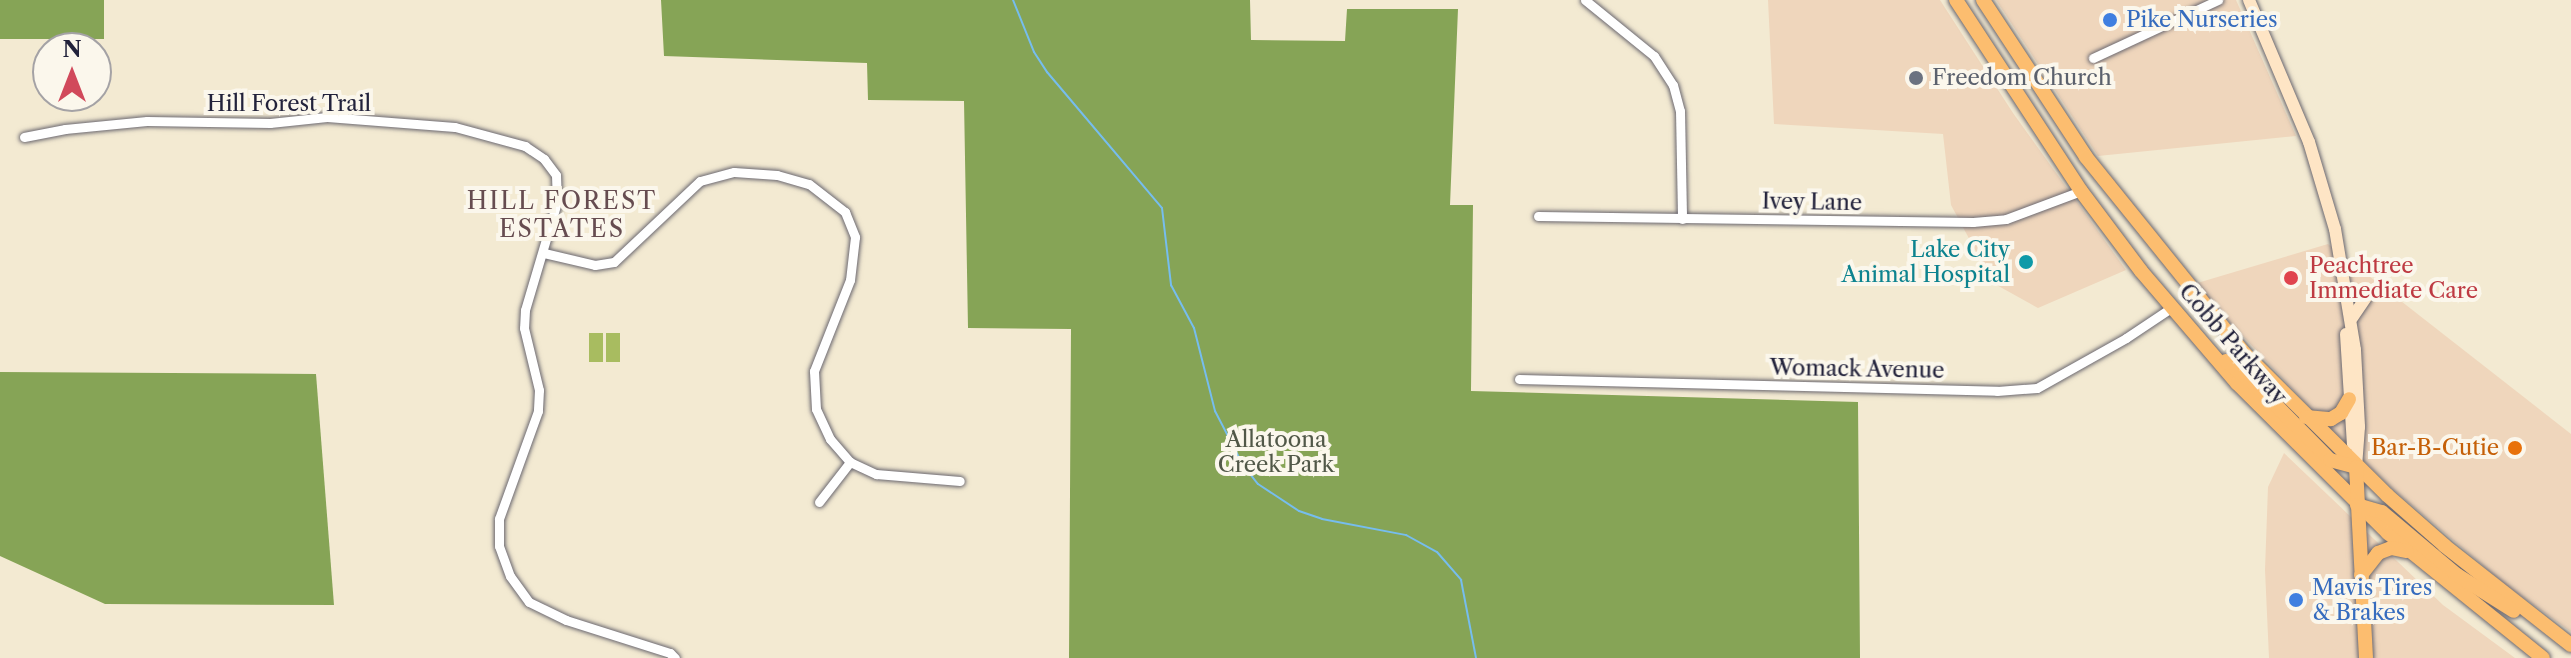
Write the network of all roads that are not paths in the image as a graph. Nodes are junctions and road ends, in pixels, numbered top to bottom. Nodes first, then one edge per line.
1 (1585, 0) edge
2 (1956, 0) edge
3 (1983, 0) edge
4 (2218, 0) edge
5 (2249, 0) edge
6 (2093, 58) dead end
7 (24, 137) dead end
8 (2081, 191) junction
9 (1538, 216) dead end
10 (1682, 219) junction
11 (544, 253) junction
12 (2366, 297) dead end
13 (2347, 298) junction
14 (2171, 308) junction
15 (2352, 318) junction
16 (2205, 346) junction
17 (1519, 379) dead end
18 (2349, 399) junction
19 (2306, 417) junction
20 (850, 462) junction
21 (2356, 467) junction
22 (960, 481) dead end
23 (819, 502) dead end
24 (2357, 506) junction
25 (2409, 552) junction
26 (2361, 576) junction
27 (2548, 628) junction
28 (2571, 645) edge
29 (675, 658) edge
30 (2366, 658) edge
31 (2543, 658) edge

1 - 10 street
2 - 8 main road, Cobb Parkway
3 - 19 main road, Cobb Parkway
4 - 6 street
5 - 13 street
7 - 11 street, Hill Forest Trail
8 - 10 street, Ivey Lane
8 - 14 main road, Cobb Parkway
9 - 10 street, Ivey Lane
11 - 20 street
11 - 29 street, Hill Forest Trail
12 - 15 street
13 - 15 street
13 - 18 street
14 - 16 main road, Cobb Parkway
14 - 17 street, Womack Avenue
15 - 21 street
16 - 21 main road
16 - 24 main road, Cobb Parkway
18 - 19 main road
18 - 21 street
19 - 21 main road, Cobb Parkway
20 - 22 street
20 - 23 street
21 - 24 main road
21 - 27 main road, Cobb Parkway
24 - 25 main road, Cobb Parkway
24 - 26 main road
24 - 27 main road
25 - 26 main road
25 - 31 main road, Cobb Parkway
26 - 30 main road
27 - 28 main road, Cobb Parkway

